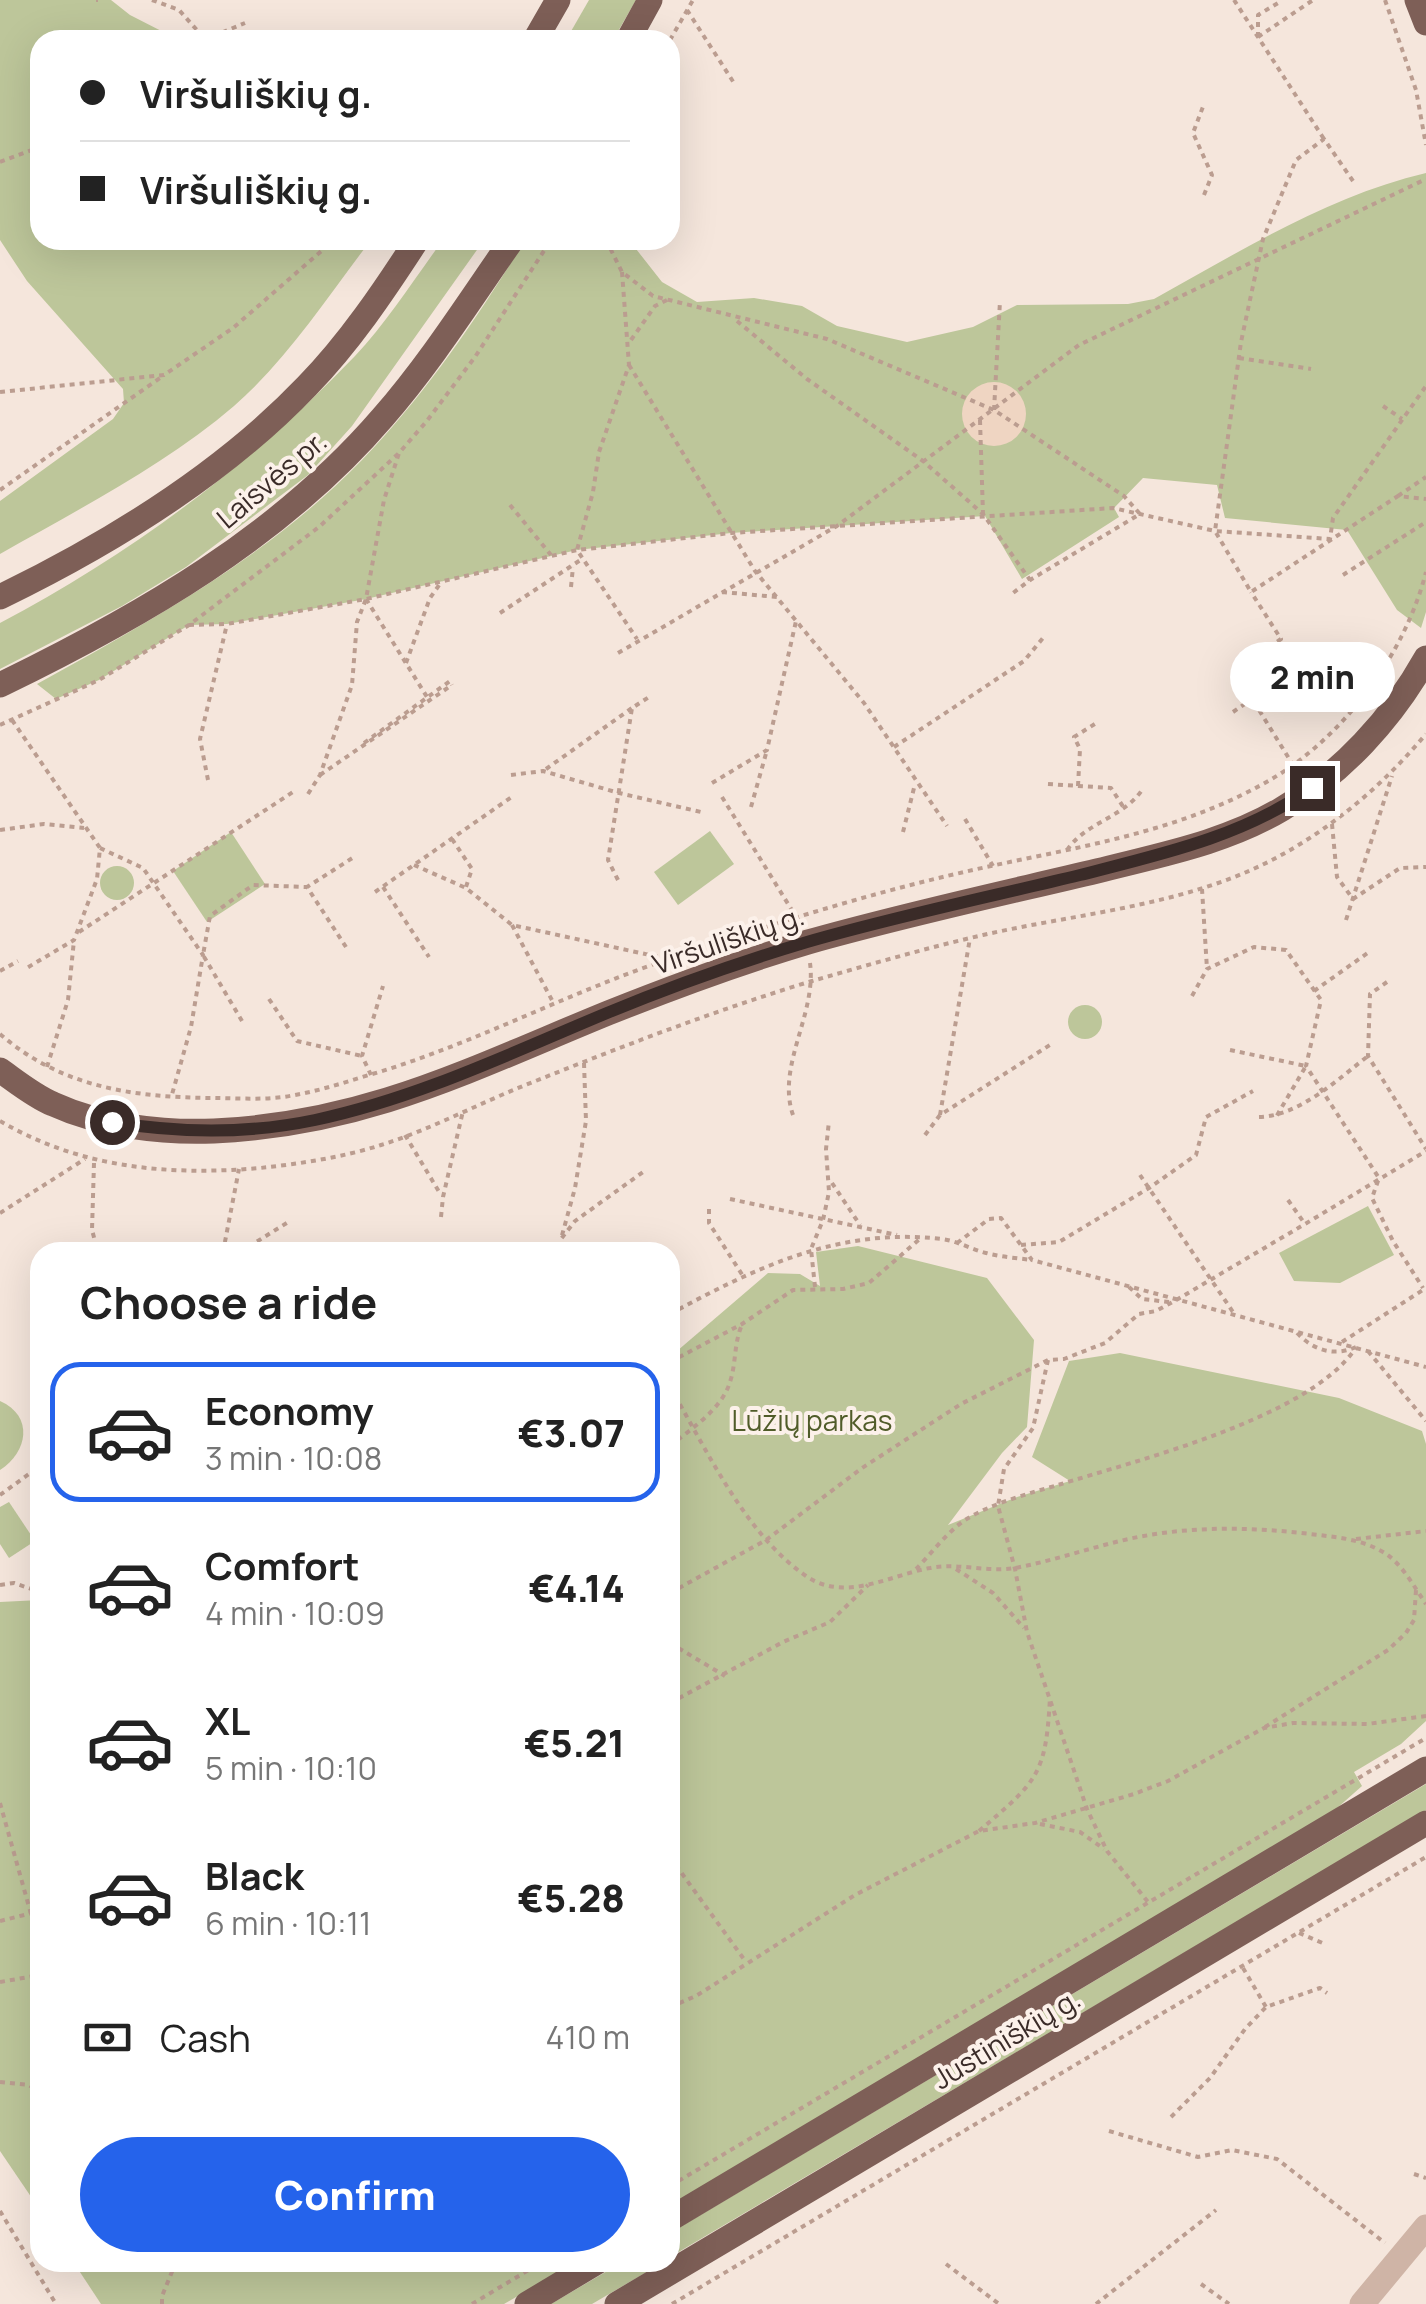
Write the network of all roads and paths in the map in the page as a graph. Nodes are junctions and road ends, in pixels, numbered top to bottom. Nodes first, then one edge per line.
1 (152, 0) edge
2 (558, 0) edge
3 (650, 0) edge
4 (693, 0) edge
5 (1234, 0) edge
6 (1276, 0) edge
7 (1312, 0) edge
8 (1385, 0) edge
9 (1418, 0) edge
10 (688, 10) junction
11 (245, 23) dead end
12 (1426, 23) edge
13 (196, 30) edge
14 (228, 30) edge
15 (541, 30) edge
16 (634, 30) edge
17 (676, 30) edge
18 (1258, 37) junction
19 (734, 82) dead end
20 (1204, 104) dead end
21 (1324, 139) junction
22 (1426, 145) edge
23 (30, 151) edge
24 (0, 162) edge
25 (1426, 179) edge
26 (1353, 182) dead end
27 (1204, 195) dead end
28 (323, 250) edge
29 (410, 250) edge
30 (505, 250) edge
31 (611, 250) edge
32 (1260, 256) junction
33 (622, 272) junction
34 (667, 300) junction
35 (1000, 301) dead end
36 (733, 318) junction
37 (629, 344) junction
38 (1239, 358) junction
39 (629, 365) junction
40 (1311, 369) dead end
41 (164, 375) junction
42 (1426, 386) edge
43 (0, 392) edge
44 (1383, 406) dead end
45 (994, 410) junction
46 (1402, 419) junction
47 (980, 420) junction
48 (399, 453) dead end
49 (923, 461) junction
50 (1426, 477) edge
51 (0, 490) edge
52 (1398, 496) junction
53 (1426, 499) edge
54 (510, 505) dead end
55 (1140, 514) junction
56 (984, 515) junction
57 (1426, 522) edge
58 (837, 526) junction
59 (1215, 531) junction
60 (731, 533) junction
61 (1330, 539) junction
62 (577, 550) junction
63 (552, 556) junction
64 (582, 559) junction
65 (573, 566) junction
66 (755, 571) junction
67 (1426, 572) edge
68 (1343, 574) dead end
69 (1030, 580) junction
70 (442, 581) junction
71 (571, 587) dead end
72 (720, 591) junction
73 (1013, 592) dead end
74 (1251, 592) junction
75 (0, 597) edge
76 (777, 597) junction
77 (366, 599) junction
78 (500, 612) dead end
79 (796, 621) junction
80 (227, 624) junction
81 (189, 625) dead end
82 (1042, 638) dead end
83 (637, 639) junction
84 (618, 653) dead end
85 (1426, 658) edge
86 (406, 666) junction
87 (0, 684) edge
88 (426, 697) junction
89 (649, 697) dead end
90 (1252, 699) junction
91 (56, 700) dead end
92 (632, 708) junction
93 (1233, 712) dead end
94 (12, 720) junction
95 (1098, 722) dead end
96 (0, 726) edge
97 (1426, 734) edge
98 (361, 746) junction
99 (894, 747) junction
100 (767, 750) junction
101 (1293, 765) junction
102 (544, 771) junction
103 (1393, 772) junction
104 (320, 775) junction
105 (511, 775) dead end
106 (208, 780) dead end
107 (916, 780) junction
108 (712, 784) dead end
109 (1048, 784) dead end
110 (1078, 786) junction
111 (296, 790) dead end
112 (1142, 790) dead end
113 (308, 794) dead end
114 (618, 794) junction
115 (513, 796) dead end
116 (722, 796) dead end
117 (751, 808) dead end
118 (1124, 808) junction
119 (700, 812) dead end
120 (965, 819) dead end
121 (1332, 824) junction
122 (947, 826) dead end
123 (87, 829) junction
124 (0, 830) edge
125 (903, 832) dead end
126 (452, 839) junction
127 (100, 848) junction
128 (1067, 850) junction
129 (354, 857) dead end
130 (414, 865) junction
131 (993, 866) junction
132 (1426, 868) edge
133 (618, 880) dead end
134 (154, 884) junction
135 (307, 887) junction
136 (383, 887) junction
137 (466, 888) junction
138 (1202, 889) junction
139 (375, 892) dead end
140 (1353, 899) junction
141 (798, 918) junction
142 (1346, 920) dead end
143 (512, 925) junction
144 (79, 932) junction
145 (970, 938) junction
146 (74, 940) junction
147 (346, 947) dead end
148 (1369, 952) dead end
149 (203, 956) junction
150 (429, 956) dead end
151 (668, 959) junction
152 (18, 961) dead end
153 (1207, 968) junction
154 (26, 970) dead end
155 (0, 971) edge
156 (812, 982) junction
157 (1387, 982) dead end
158 (383, 986) dead end
159 (1314, 991) junction
160 (1192, 996) dead end
161 (269, 998) dead end
162 (554, 1004) junction
163 (242, 1022) dead end
164 (0, 1034) edge
165 (1053, 1044) dead end
166 (1230, 1050) dead end
167 (362, 1056) junction
168 (1368, 1056) junction
169 (584, 1062) junction
170 (1306, 1066) junction
171 (47, 1068) junction
172 (0, 1070) edge
173 (372, 1074) junction
174 (1324, 1090) junction
175 (1253, 1091) dead end
176 (171, 1098) junction
177 (463, 1111) junction
178 (793, 1115) dead end
179 (940, 1115) junction
180 (1259, 1117) dead end
181 (1276, 1117) junction
182 (0, 1121) edge
183 (829, 1121) dead end
184 (405, 1135) junction
185 (925, 1135) dead end
186 (1426, 1150) edge
187 (85, 1159) junction
188 (94, 1161) junction
189 (239, 1169) junction
190 (643, 1172) dead end
191 (1140, 1175) dead end
192 (830, 1178) junction
193 (1378, 1178) junction
194 (1150, 1188) junction
195 (442, 1197) junction
196 (730, 1199) dead end
197 (1288, 1200) dead end
198 (709, 1209) dead end
199 (0, 1212) edge
200 (442, 1217) dead end
201 (823, 1220) junction
202 (290, 1221) dead end
203 (1305, 1224) junction
204 (862, 1226) junction
205 (906, 1237) junction
206 (922, 1237) junction
207 (95, 1242) edge
208 (225, 1242) edge
209 (256, 1242) edge
210 (957, 1243) junction
211 (1022, 1246) junction
212 (811, 1249) junction
213 (1032, 1260) junction
214 (743, 1276) junction
215 (1212, 1280) junction
216 (815, 1288) junction
217 (1425, 1288) edge
218 (1178, 1299) junction
219 (680, 1309) edge
220 (1235, 1315) junction
221 (742, 1324) junction
222 (1296, 1331) junction
223 (1340, 1343) junction
224 (1356, 1348) junction
225 (1368, 1351) junction
226 (680, 1357) edge
227 (1048, 1360) junction
228 (1426, 1367) edge
229 (680, 1404) edge
230 (1426, 1421) edge
231 (694, 1427) junction
232 (680, 1438) edge
233 (30, 1473) edge
234 (0, 1495) edge
235 (998, 1506) junction
236 (1426, 1531) edge
237 (1353, 1539) junction
238 (766, 1540) junction
239 (950, 1567) junction
240 (1015, 1568) junction
241 (912, 1572) junction
242 (0, 1585) edge
243 (868, 1585) junction
244 (680, 1587) edge
245 (30, 1589) edge
246 (1416, 1590) junction
247 (1426, 1604) edge
248 (1026, 1632) junction
249 (680, 1648) edge
250 (725, 1676) junction
251 (1050, 1693) junction
252 (680, 1699) edge
253 (1426, 1716) edge
254 (1264, 1728) junction
255 (1426, 1738) edge
256 (1426, 1769) edge
257 (0, 1804) edge
258 (1087, 1808) junction
259 (1035, 1823) junction
260 (1426, 1823) edge
261 (979, 1831) junction
262 (1108, 1851) junction
263 (1426, 1857) edge
264 (680, 1870) edge
265 (1148, 1902) junction
266 (30, 1910) edge
267 (30, 1914) edge
268 (0, 1921) edge
269 (1299, 1933) junction
270 (1325, 1944) dead end
271 (746, 1962) junction
272 (1243, 1968) junction
273 (30, 1977) edge
274 (0, 1982) edge
275 (1327, 1994) dead end
276 (680, 2003) edge
277 (1266, 2007) junction
278 (0, 2082) edge
279 (30, 2085) edge
280 (1171, 2117) dead end
281 (1109, 2131) dead end
282 (1414, 2174) dead end
283 (1426, 2178) edge
284 (680, 2180) edge
285 (1216, 2210) dead end
286 (0, 2211) edge
287 (680, 2213) edge
288 (1426, 2227) edge
289 (1371, 2232) dead end
290 (30, 2261) edge
291 (946, 2264) dead end
292 (680, 2267) edge
293 (37, 2272) edge
294 (172, 2272) edge
295 (525, 2272) edge
296 (580, 2272) edge
297 (671, 2272) edge
298 (1201, 2284) dead end
299 (56, 2304) edge
300 (162, 2304) edge
301 (472, 2304) edge
302 (527, 2304) edge
303 (617, 2304) edge
304 (672, 2304) edge
305 (999, 2304) edge
306 (1096, 2304) edge
307 (1229, 2304) edge
308 (1362, 2304) edge

1 - 13 path
2 - 15 main road
3 - 16 main road
4 - 10 path
5 - 18 path
6 - 18 path
7 - 18 path
8 - 22 path
9 - 12 main road
10 - 17 path
10 - 19 path
11 - 14 path
18 - 21 path
20 - 27 path
21 - 26 path
21 - 32 path
23 - 24 path
25 - 32 path
28 - 41 path
29 - 75 main road, Laisvės pr.
30 - 87 main road, Laisvės pr.
31 - 33 path
32 - 38 path
32 - 45 path
33 - 34 path
33 - 37 path
34 - 36 path
34 - 37 path
35 - 45 path
36 - 45 path
36 - 49 path
37 - 39 path
38 - 40 path
38 - 59 path
39 - 60 path
39 - 62 path
41 - 43 path
41 - 51 path
42 - 46 path
44 - 46 path
45 - 47 path
45 - 55 path
46 - 61 path
47 - 49 path
47 - 56 path
48 - 77 path
49 - 56 path
49 - 58 path
50 - 52 path
52 - 53 path
52 - 61 path
54 - 63 path
55 - 56 path
55 - 59 path
55 - 69 path
56 - 58 path
56 - 69 path
57 - 68 path
58 - 60 path
58 - 66 path
59 - 61 path
59 - 74 path
60 - 62 path
60 - 66 path
61 - 74 path
62 - 63 path
62 - 64 path
63 - 70 path
64 - 65 path
64 - 83 path
65 - 71 path
65 - 78 path
66 - 72 path
66 - 76 path
67 - 101 path
69 - 73 path
70 - 77 path
70 - 86 path
72 - 76 path
72 - 83 path
74 - 90 path
76 - 79 path
77 - 80 path
77 - 86 path
77 - 104 path
79 - 99 path
79 - 100 path
80 - 81 path
80 - 106 path
82 - 99 path
83 - 84 path
85 - 172 main road, Viršuliškių g.
86 - 88 path
88 - 98 path
88 - 98 path
89 - 92 path
90 - 93 path
90 - 101 path
91 - 94 path
92 - 102 path
92 - 114 path
94 - 96 path
94 - 123 path
95 - 110 path
97 - 103 path
98 - 104 path
99 - 107 path
100 - 108 path
100 - 117 path
101 - 128 path
102 - 105 path
102 - 114 path
103 - 121 path
103 - 140 path
104 - 113 path
107 - 122 path
107 - 125 path
109 - 110 path
110 - 118 path
111 - 134 path
112 - 118 path
114 - 119 path
114 - 133 path
115 - 126 path
116 - 141 path
118 - 128 path
120 - 131 path
121 - 138 path
121 - 140 path
123 - 124 path
123 - 127 path
126 - 130 path
126 - 137 path
127 - 134 path
127 - 144 path
128 - 131 path
129 - 135 path
130 - 136 path
130 - 137 path
131 - 141 path
132 - 140 path
134 - 144 path
134 - 149 path
135 - 147 path
135 - 149 path
136 - 139 path
136 - 150 path
137 - 143 path
138 - 145 path
138 - 153 path
140 - 142 path
141 - 151 path
143 - 151 path
143 - 162 path
144 - 146 path
145 - 156 path
145 - 179 path
146 - 154 path
146 - 171 path
148 - 159 path
149 - 163 path
149 - 176 path
151 - 162 path
152 - 155 path
153 - 159 path
153 - 160 path
156 - 169 path
156 - 178 path
157 - 168 path
158 - 167 path
159 - 170 path
161 - 167 path
162 - 173 path
164 - 171 path
165 - 179 path
166 - 170 path
167 - 173 path
168 - 174 path
168 - 186 path
169 - 177 path
169 - 190 path
170 - 174 path
170 - 181 path
171 - 176 path
173 - 176 path
174 - 181 path
174 - 193 path
175 - 194 path
177 - 184 path
177 - 195 path
179 - 185 path
180 - 181 path
182 - 187 path
183 - 192 path
184 - 189 path
184 - 195 path
186 - 193 path
187 - 188 path
187 - 199 path
188 - 189 path
188 - 207 path
189 - 208 path
191 - 194 path
192 - 201 path
192 - 204 path
193 - 203 path
193 - 217 path
194 - 211 path
194 - 215 path
195 - 200 path
196 - 201 path
197 - 203 path
198 - 214 path
201 - 204 path
201 - 212 path
202 - 209 path
203 - 215 path
204 - 205 path
205 - 206 path
205 - 212 path
206 - 210 path
206 - 216 path
210 - 211 path
210 - 213 path
211 - 213 path
212 - 214 path
212 - 216 path
213 - 218 path
214 - 219 path
215 - 218 path
215 - 220 path
216 - 221 path
217 - 223 path
218 - 220 path
218 - 227 path
220 - 222 path
221 - 226 path
221 - 231 path
222 - 223 path
222 - 224 path
223 - 224 path
224 - 225 path
224 - 235 path
225 - 228 path
225 - 230 path
227 - 235 path
227 - 238 path
229 - 231 path
231 - 232 path
231 - 238 path
233 - 234 path
235 - 240 path
235 - 241 path
236 - 237 path
237 - 240 path
237 - 246 path
238 - 243 path
238 - 244 path
239 - 240 path
239 - 241 path
239 - 248 path
240 - 248 path
241 - 243 path
242 - 245 path
243 - 250 path
246 - 247 path
246 - 254 path
248 - 251 path
249 - 250 path
250 - 252 path
251 - 258 path
251 - 261 path
253 - 254 path
254 - 258 path
255 - 265 path
256 - 287 main road, Justiniškių g.
257 - 266 path
258 - 259 path
258 - 262 path
259 - 261 path
259 - 262 path
260 - 292 main road, Justiniškių g.
261 - 271 path
262 - 265 path
263 - 269 path
264 - 271 path
265 - 284 path
267 - 268 path
269 - 270 path
269 - 272 path
271 - 276 path
272 - 277 path
272 - 304 path
273 - 274 path
275 - 277 path
277 - 280 path
278 - 279 path
281 - 289 path
282 - 283 path
285 - 306 path
286 - 290 path
288 - 308 street
291 - 305 path
293 - 299 path
294 - 300 path
295 - 301 path
296 - 302 main road
297 - 303 main road, Justiniškių g.
298 - 307 path

